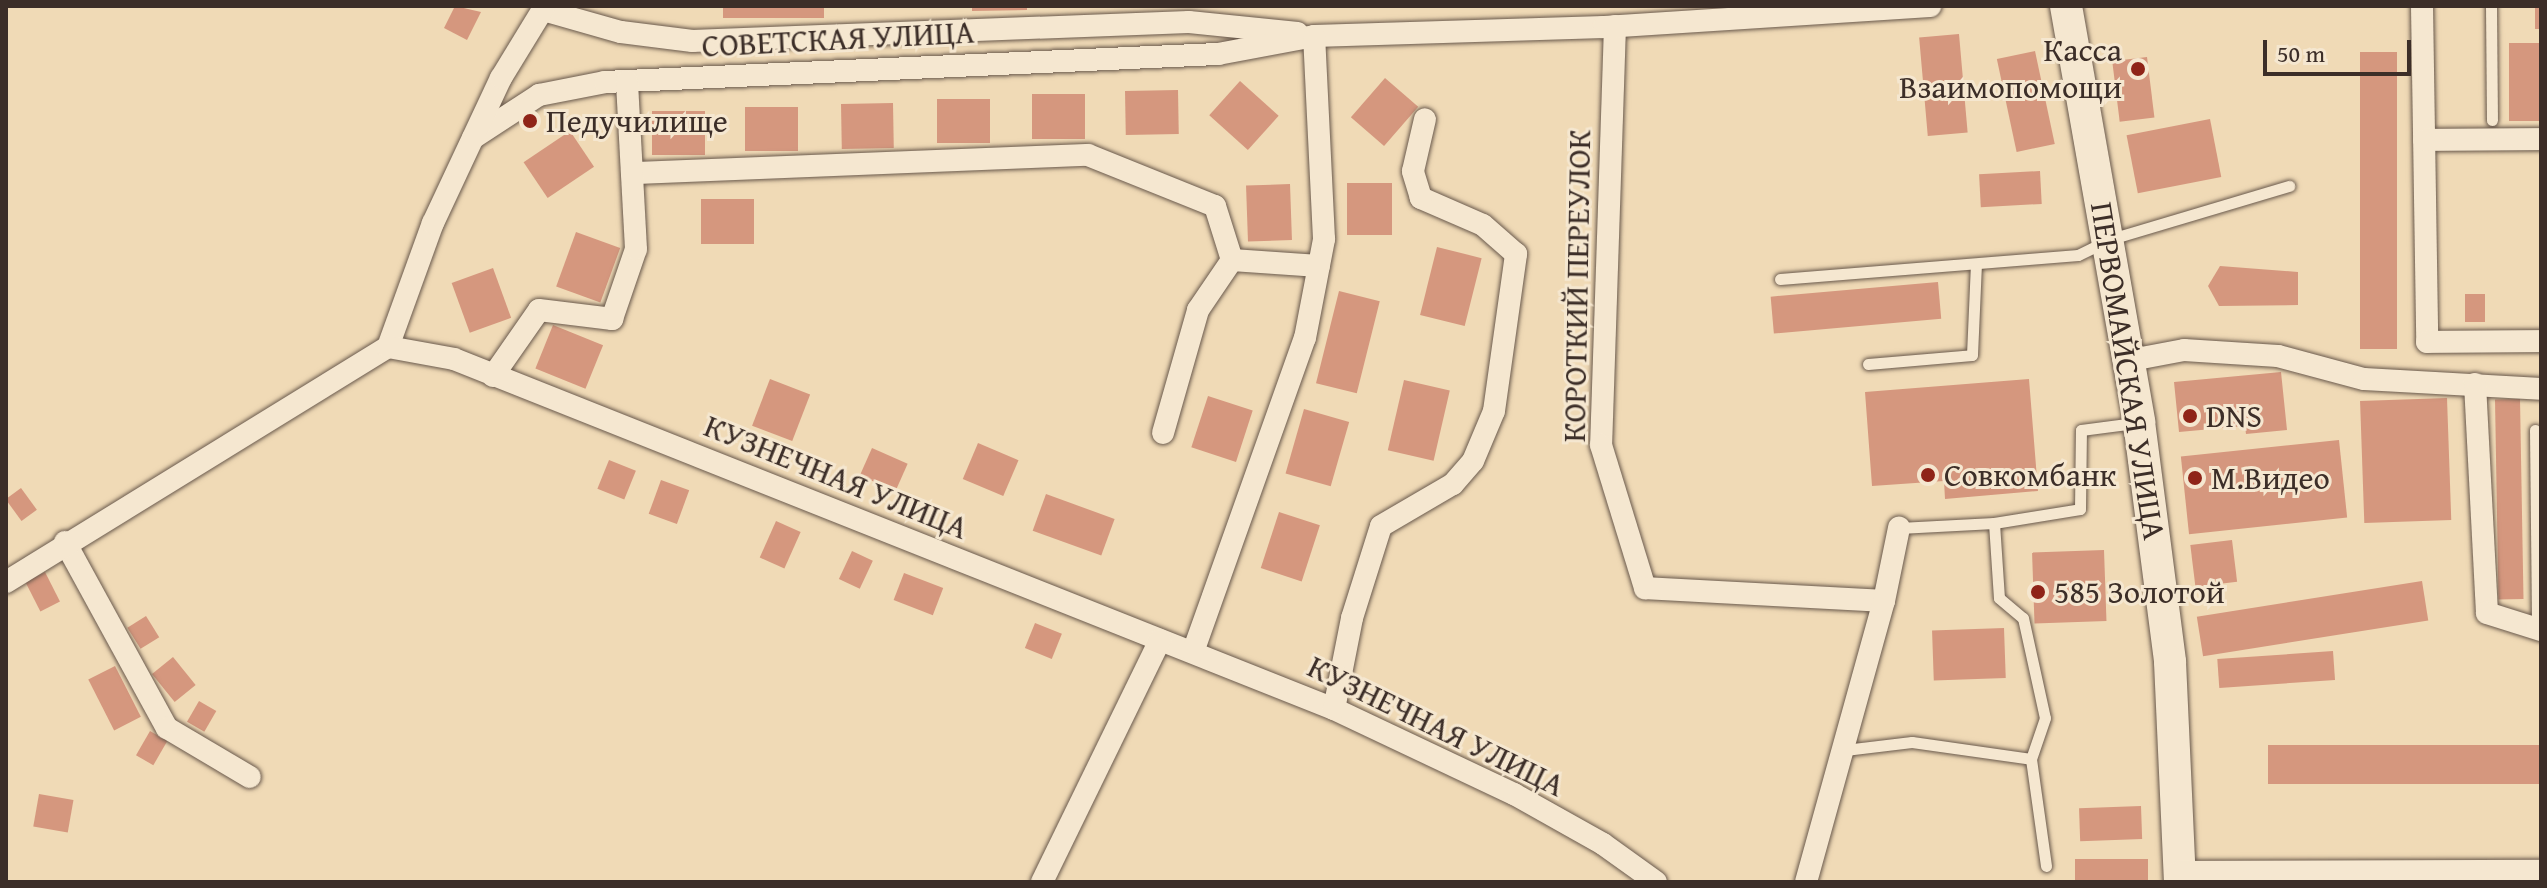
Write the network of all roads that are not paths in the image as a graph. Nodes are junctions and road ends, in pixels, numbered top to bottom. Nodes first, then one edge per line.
1 (1930, 6) edge
2 (2066, 6) edge
3 (2422, 6) edge
4 (2491, 6) edge
5 (544, 8) edge
6 (1607, 20) edge
7 (1314, 36) junction
8 (627, 81) junction
9 (1425, 119) dead end
10 (2492, 120) dead end
11 (473, 138) junction
12 (2541, 139) edge
13 (2424, 140) junction
14 (635, 173) junction
15 (2289, 186) dead end
16 (2111, 239) junction
17 (1232, 260) junction
18 (1976, 265) junction
19 (1319, 266) junction
20 (1780, 279) dead end
21 (2541, 341) edge
22 (388, 347) junction
23 (2131, 360) junction
24 (1868, 364) dead end
25 (493, 376) junction
26 (2475, 384) junction
27 (2541, 389) edge
28 (2139, 422) junction
29 (2535, 430) dead end
30 (1163, 433) dead end
31 (1994, 523) junction
32 (1899, 528) joint
33 (65, 542) junction
34 (6, 582) edge
35 (1884, 601) junction
36 (2539, 628) edge
37 (1160, 640) junction
38 (1193, 652) junction
39 (1334, 709) junction
40 (1845, 750) junction
41 (2031, 759) junction
42 (250, 777) dead end
43 (2046, 866) dead end
44 (2541, 876) edge
45 (2180, 879) edge
46 (1042, 882) edge
47 (1656, 882) edge
48 (1806, 882) edge

1 - 6 street, СОВЕТСКАЯ УЛИЦА
2 - 16 main road, ПЕРВОМАЙСКАЯ УЛИЦА
3 - 13 street
4 - 10 lane
5 - 7 street, СОВЕТСКАЯ УЛИЦА
5 - 11 street
6 - 7 street, СОВЕТСКАЯ УЛИЦА
6 - 35 street, КОРОТКИЙ ПЕРЕУЛОК
7 - 8 street, СОВЕТСКАЯ УЛИЦА
7 - 19 street
8 - 11 street, СОВЕТСКАЯ УЛИЦА
8 - 14 street
9 - 39 street
11 - 22 street
12 - 13 street
13 - 21 street
14 - 17 street
14 - 25 street
15 - 16 lane
16 - 18 lane
16 - 23 main road, ПЕРВОМАЙСКАЯ УЛИЦА
17 - 19 street
17 - 30 street
18 - 20 lane
18 - 24 lane
19 - 38 street
22 - 25 street, КУЗНЕЧНАЯ УЛИЦА
22 - 33 street
23 - 26 street
23 - 28 main road, ПЕРВОМАЙСКАЯ УЛИЦА
25 - 37 street, КУЗНЕЧНАЯ УЛИЦА
26 - 27 street
26 - 36 street
28 - 31 lane
28 - 45 main road, ПЕРВОМАЙСКАЯ УЛИЦА
29 - 36 lane
31 - 32 lane
31 - 41 lane
32 - 35 street
33 - 34 street
33 - 42 street
35 - 40 street
37 - 38 street, КУЗНЕЧНАЯ УЛИЦА
37 - 46 street
38 - 39 street, КУЗНЕЧНАЯ УЛИЦА
39 - 47 street, КУЗНЕЧНАЯ УЛИЦА
40 - 41 lane
40 - 48 street
41 - 43 lane
44 - 45 main road

